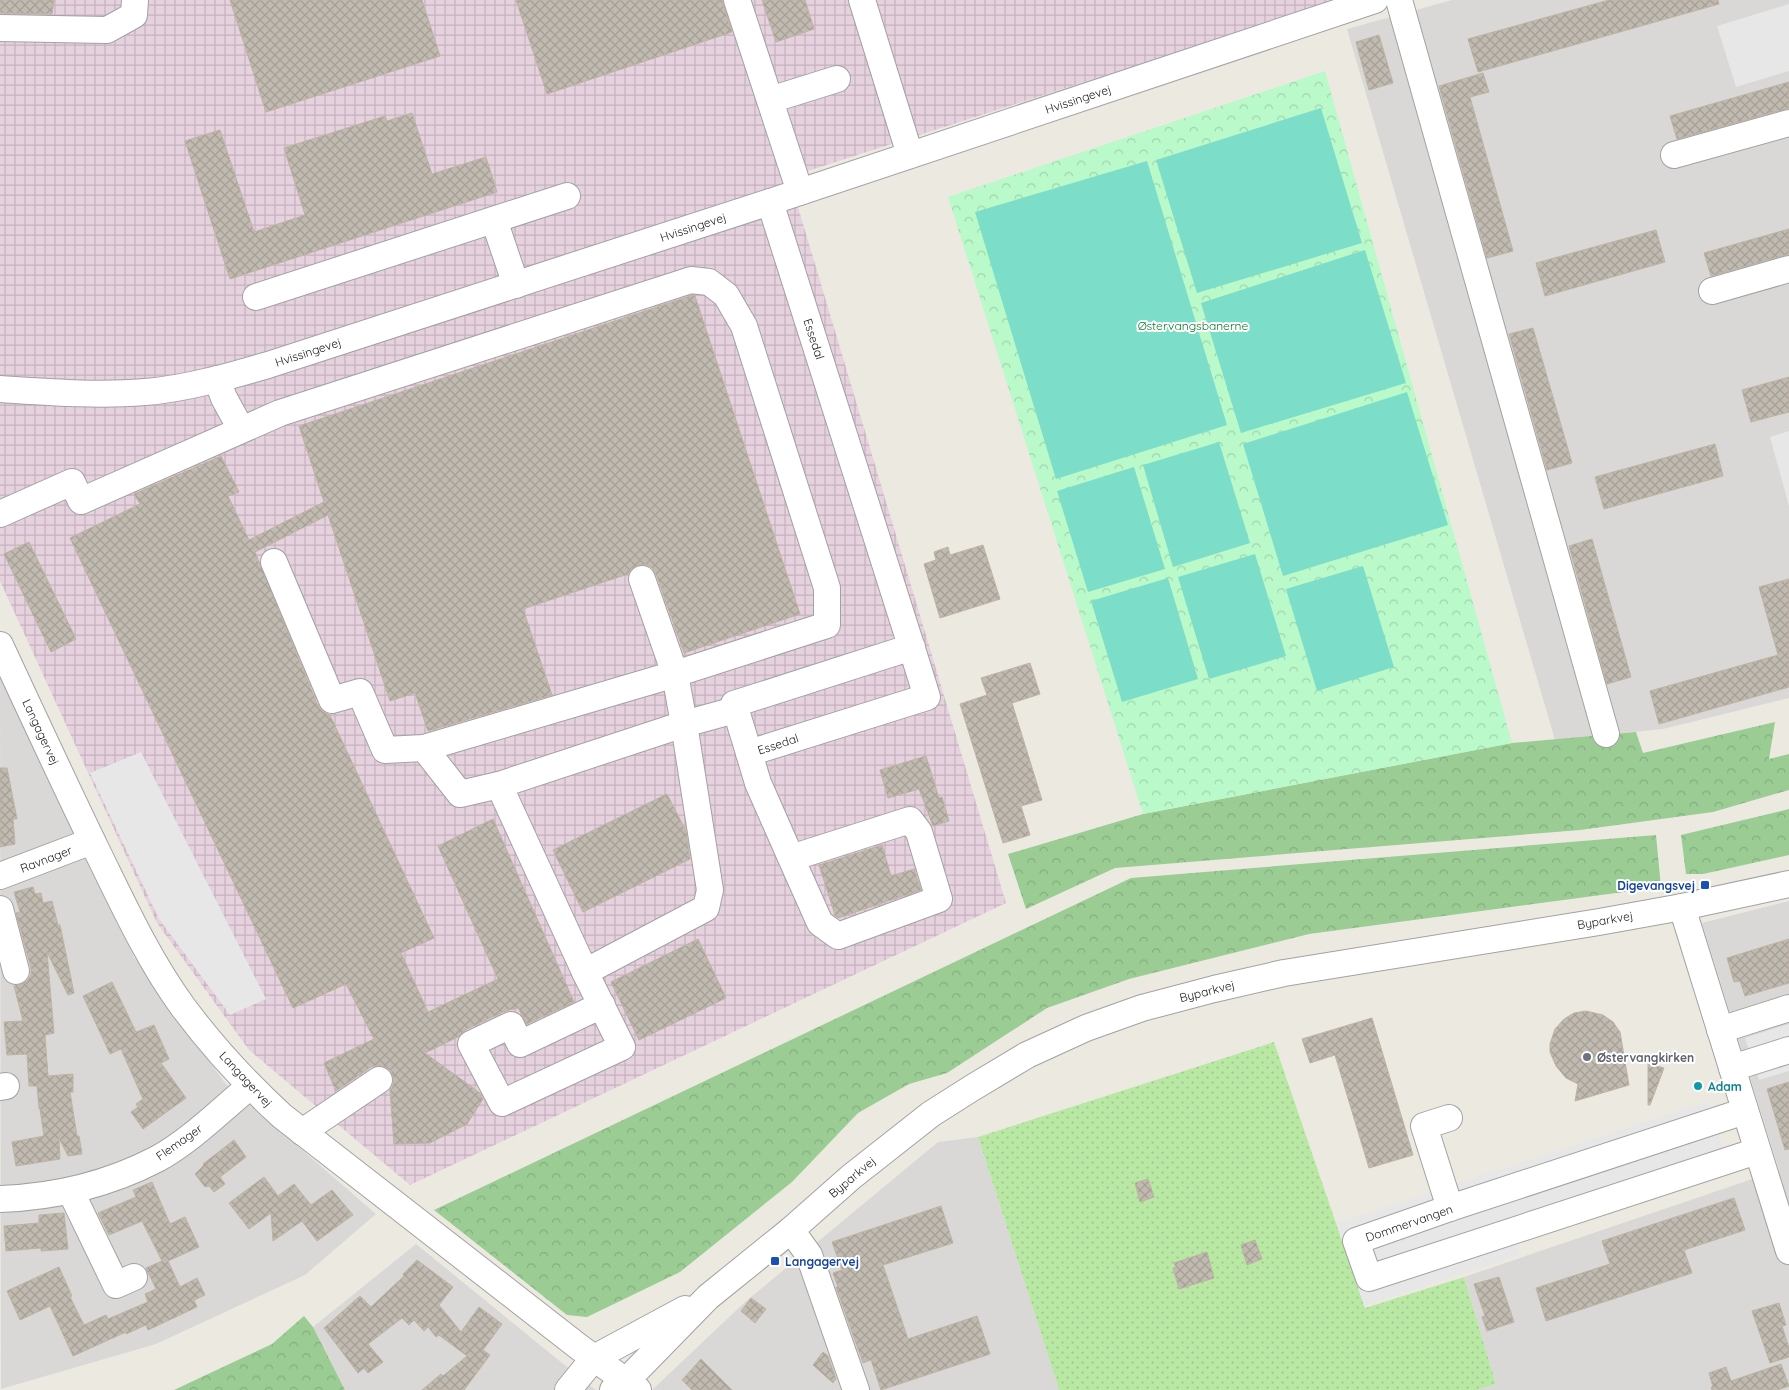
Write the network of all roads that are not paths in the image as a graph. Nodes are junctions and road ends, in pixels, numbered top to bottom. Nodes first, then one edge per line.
1 (135, 0) edge
2 (737, 0) edge
3 (862, 0) edge
4 (1375, 0) edge
5 (1399, 0) edge
6 (0, 28) edge
7 (837, 79) dead end
8 (770, 100) junction
9 (1789, 123) edge
10 (910, 155) junction
11 (1674, 155) dead end
12 (800, 192) junction
13 (567, 196) dead end
14 (770, 202) junction
15 (494, 220) junction
16 (1789, 269) edge
17 (516, 285) junction
18 (1712, 291) dead end
19 (256, 297) dead end
20 (217, 379) junction
21 (0, 389) edge
22 (241, 429) junction
23 (0, 514) edge
24 (274, 562) dead end
25 (642, 578) dead end
26 (0, 645) edge
27 (912, 647) junction
28 (675, 674) junction
29 (736, 710) junction
30 (684, 724) junction
31 (1606, 734) dead end
32 (424, 748) junction
33 (749, 753) junction
34 (499, 785) junction
35 (92, 841) junction
36 (791, 858) junction
37 (0, 876) edge
38 (1789, 884) edge
39 (1682, 907) junction
40 (0, 909) edge
41 (16, 971) dead end
42 (585, 972) junction
43 (602, 1005) junction
44 (1789, 1008) edge
45 (1720, 1030) junction
46 (1789, 1050) edge
47 (1732, 1068) junction
48 (379, 1080) dead end
49 (250, 1086) junction
50 (1745, 1111) junction
51 (1449, 1118) dead end
52 (302, 1132) junction
53 (1757, 1151) junction
54 (71, 1192) junction
55 (0, 1199) edge
56 (1450, 1208) junction
57 (791, 1230) junction
58 (1789, 1251) edge
59 (134, 1277) dead end
60 (708, 1297) junction
61 (594, 1358) junction
62 (626, 1387) edge
63 (568, 1390) edge
64 (856, 1390) edge

1 - 6 street
2 - 8 street
3 - 10 street
4 - 10 street, Hvissingevej
5 - 31 street
7 - 8 street
8 - 12 street
9 - 11 street
10 - 12 street, Hvissingevej
12 - 14 street, Hvissingevej
13 - 15 street
14 - 17 street, Hvissingevej
14 - 27 street, Essedal
15 - 17 street
15 - 19 street
16 - 18 street
17 - 20 street, Hvissingevej
20 - 21 street, Hvissingevej
20 - 22 street
22 - 23 street
22 - 28 street
24 - 32 street
25 - 28 street
26 - 35 street, Langagervej
27 - 29 street
27 - 33 street, Essedal
28 - 30 street
28 - 32 street
29 - 30 street
29 - 33 street, Essedal
30 - 34 street
30 - 42 street
32 - 34 street
33 - 36 street
34 - 42 street
35 - 37 street, Ravnager
35 - 49 street, Langagervej
36 - 36 street
38 - 39 street, Byparkvej
39 - 45 street
39 - 57 street, Byparkvej
40 - 41 street
42 - 43 street
43 - 43 street
44 - 45 street
45 - 47 street
46 - 47 street
47 - 50 street
48 - 52 street
49 - 52 street, Langagervej
49 - 54 street, Flemager
50 - 53 street
50 - 56 street, Dommervangen
51 - 56 street
52 - 61 street, Langagervej
53 - 56 street, Dommervangen
53 - 58 street
54 - 55 street, Flemager
54 - 59 street
57 - 60 street, Byparkvej
57 - 64 street
60 - 61 street, Byparkvej
60 - 62 street, Byparkvej
61 - 62 street, Langagervej
61 - 63 street, Byparkvej

